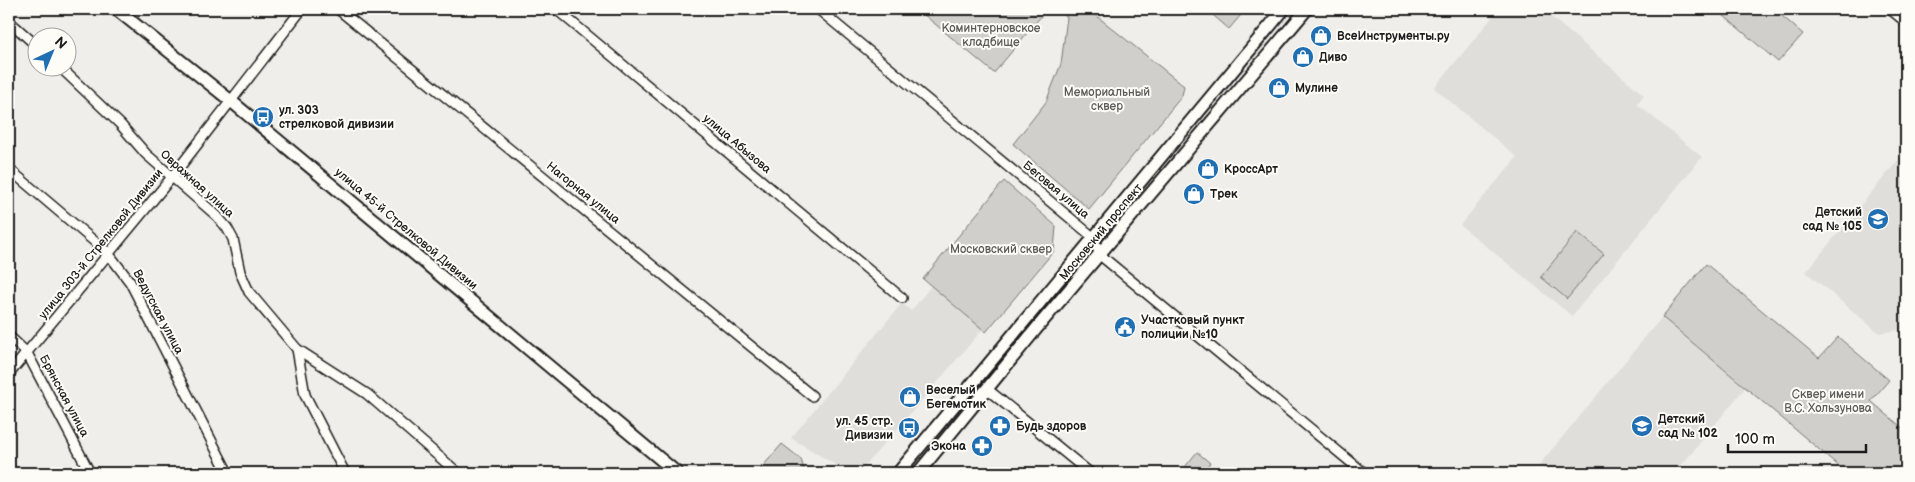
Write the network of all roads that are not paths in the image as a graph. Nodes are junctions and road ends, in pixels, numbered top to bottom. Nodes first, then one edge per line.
1 (116, 9) edge
2 (302, 9) edge
3 (338, 9) edge
4 (556, 9) edge
5 (818, 9) edge
6 (1284, 9) edge
7 (1307, 9) edge
8 (1896, 11) edge
9 (9, 21) edge
10 (1906, 22) edge
11 (28, 38) edge
12 (71, 78) edge
13 (231, 101) junction
14 (9, 169) edge
15 (172, 177) junction
16 (1093, 237) junction
17 (108, 253) junction
18 (1100, 255) junction
19 (902, 298) dead end
20 (9, 336) edge
21 (297, 350) junction
22 (27, 353) junction
23 (9, 374) edge
24 (987, 389) junction
25 (812, 396) dead end
26 (90, 473) edge
27 (228, 473) edge
28 (346, 473) edge
29 (458, 473) edge
30 (677, 473) edge
31 (898, 473) edge
32 (918, 473) edge
33 (1090, 473) edge
34 (1364, 473) edge

1 - 13 main road, улица 45-й Стрелковой Дивизии
2 - 13 street, улица 303-й Стрелковой Дивизии
3 - 25 street, Нагорная улица
4 - 19 street, улица Абызова
5 - 16 street, Беговая улица
6 - 16 main road, Московский проспект
7 - 18 main road, Московский проспект
8 - 10 street
9 - 11 street
12 - 15 street, Овражная улица
13 - 15 street, улица 303-й Стрелковой Дивизии
13 - 30 main road, улица 45-й Стрелковой Дивизии
14 - 17 street, Ведугская улица
15 - 17 street, улица 303-й Стрелковой Дивизии
15 - 21 street, Овражная улица
16 - 18 street, Беговая улица
16 - 31 main road, Московский проспект
17 - 22 street, улица 303-й Стрелковой Дивизии
17 - 27 street, Ведугская улица
18 - 24 main road, Московский проспект
18 - 34 street, Беговая улица
20 - 22 street, Брянская улица
21 - 28 street, Овражная улица
21 - 29 street
22 - 23 street, улица 303-й Стрелковой Дивизии
22 - 26 street, Брянская улица
24 - 32 main road, Московский проспект
24 - 33 street

